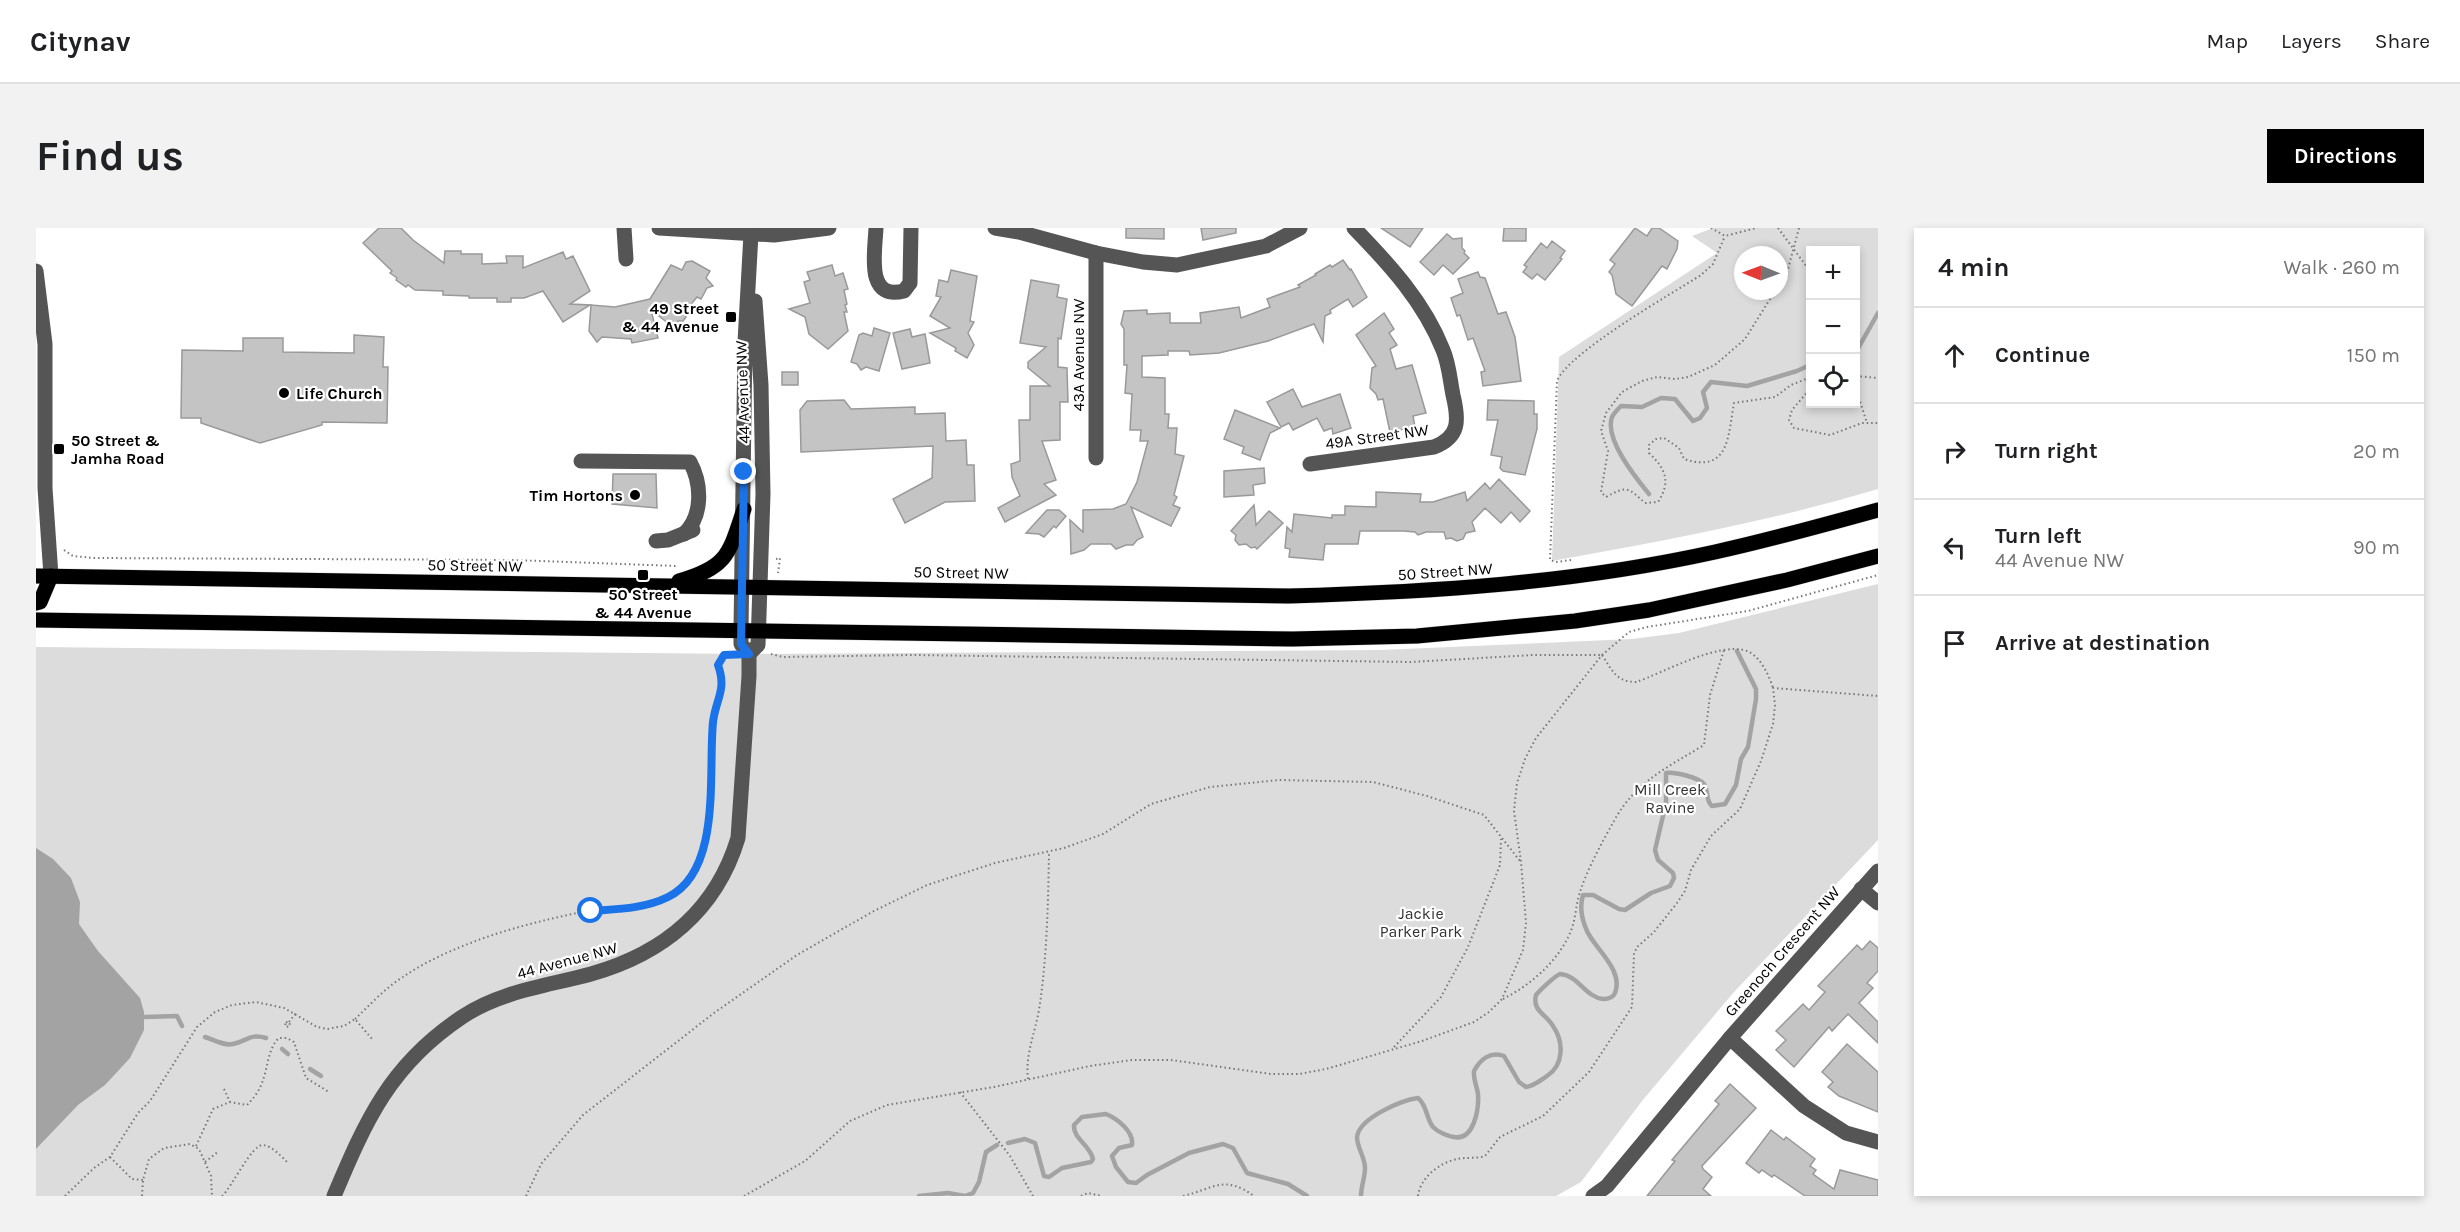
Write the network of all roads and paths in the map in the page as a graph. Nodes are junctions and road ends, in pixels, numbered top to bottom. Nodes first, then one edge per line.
1 (624, 228) edge
2 (659, 228) edge
3 (829, 228) edge
4 (876, 228) edge
5 (911, 228) edge
6 (995, 228) edge
7 (1300, 228) edge
8 (1354, 228) edge
9 (1711, 228) edge
10 (1756, 228) edge
11 (1778, 228) edge
12 (1799, 228) edge
13 (751, 231) edge
14 (1725, 236) junction
15 (1794, 248) junction
16 (1096, 253) junction
17 (626, 259) dead end
18 (1806, 265) edge
19 (1788, 269) edge
20 (36, 271) edge
21 (1769, 300) edge
22 (40, 344) edge
23 (1860, 376) edge
24 (1878, 378) edge
25 (1806, 379) edge
26 (1806, 394) edge
27 (1860, 401) edge
28 (1867, 423) junction
29 (1878, 423) edge
30 (1096, 458) dead end
31 (581, 461) dead end
32 (1310, 464) dead end
33 (45, 488) junction
34 (744, 509) junction
35 (1878, 510) edge
36 (36, 514) edge
37 (656, 541) dead end
38 (51, 553) junction
39 (1878, 556) edge
40 (1578, 560) dead end
41 (685, 567) dead end
42 (1878, 575) edge
43 (44, 576) edge
44 (663, 586) junction
45 (743, 587) junction
46 (760, 587) junction
47 (36, 603) edge
48 (36, 620) edge
49 (741, 630) junction
50 (758, 631) junction
51 (1724, 650) junction
52 (749, 654) junction
53 (771, 654) dead end
54 (1602, 655) junction
55 (1773, 688) junction
56 (1878, 696) edge
57 (1501, 839) junction
58 (1049, 851) junction
59 (1521, 862) junction
60 (1878, 871) edge
61 (1861, 889) junction
62 (1878, 903) edge
63 (1502, 999) junction
64 (296, 1013) junction
65 (355, 1019) junction
66 (289, 1022) dead end
67 (1730, 1038) junction
68 (372, 1039) dead end
69 (1393, 1049) junction
70 (1028, 1079) junction
71 (224, 1089) dead end
72 (329, 1092) dead end
73 (960, 1092) junction
74 (230, 1102) junction
75 (1878, 1142) edge
76 (196, 1146) junction
77 (219, 1151) dead end
78 (110, 1157) junction
79 (205, 1162) junction
80 (287, 1162) dead end
81 (143, 1180) junction
82 (1611, 1191) edge
83 (65, 1196) edge
84 (141, 1196) edge
85 (212, 1196) edge
86 (222, 1196) edge
87 (334, 1196) edge
88 (526, 1196) edge
89 (744, 1196) edge
90 (1033, 1196) edge
91 (1081, 1196) edge
92 (1101, 1196) edge
93 (1183, 1196) edge
94 (1254, 1196) edge
95 (1418, 1196) edge
96 (1593, 1196) edge

1 - 17 street
2 - 13 street
3 - 13 street
4 - 5 street
6 - 16 street
7 - 16 street
8 - 32 street, 49A Street NW
9 - 14 path
10 - 14 path
11 - 15 path
12 - 15 path
13 - 34 street, 44 Avenue NW
13 - 46 street, 44 Avenue NW
14 - 40 path
15 - 18 path
15 - 19 path
16 - 30 street, 43A Avenue NW
20 - 22 street
21 - 25 path
22 - 33 street
23 - 24 path
26 - 28 path
27 - 28 path
28 - 29 path
31 - 37 street
33 - 36 street
33 - 38 street
34 - 44 main road
34 - 45 street, 44 Avenue NW
35 - 46 main road, 50 Street NW
38 - 41 path
38 - 43 street
39 - 50 main road
42 - 54 path
43 - 44 main road, 50 Street NW
43 - 47 main road
44 - 45 main road, 50 Street NW
45 - 46 main road, 50 Street NW
45 - 49 street, 44 Avenue NW
46 - 50 street, 44 Avenue NW
48 - 49 main road
49 - 50 main road
49 - 52 street, 44 Avenue NW
50 - 52 street, 44 Avenue NW
51 - 54 path
51 - 55 path
51 - 63 path
52 - 65 path
52 - 87 street, 44 Avenue NW
53 - 54 path
54 - 59 path
55 - 56 path
55 - 95 path
57 - 58 path
57 - 59 path
57 - 69 path
58 - 70 path
58 - 88 path
59 - 63 path
60 - 61 street, Greenoch Crescent NW
61 - 62 street, Greenoch Crescent NW
61 - 67 street, Greenoch Crescent NW
63 - 69 path
64 - 65 path
64 - 66 path
64 - 78 path
65 - 68 path
67 - 75 street, Greenoch Crescent NW
67 - 82 street, Greenoch Crescent NW
69 - 70 path
70 - 73 path
71 - 74 path
72 - 74 path
73 - 89 path
73 - 90 path
74 - 76 path
76 - 79 path
76 - 81 path
77 - 79 path
78 - 81 path
78 - 83 path
79 - 85 path
80 - 86 path
81 - 84 path
82 - 96 street, Greenoch Crescent NW
91 - 92 path
93 - 94 path

